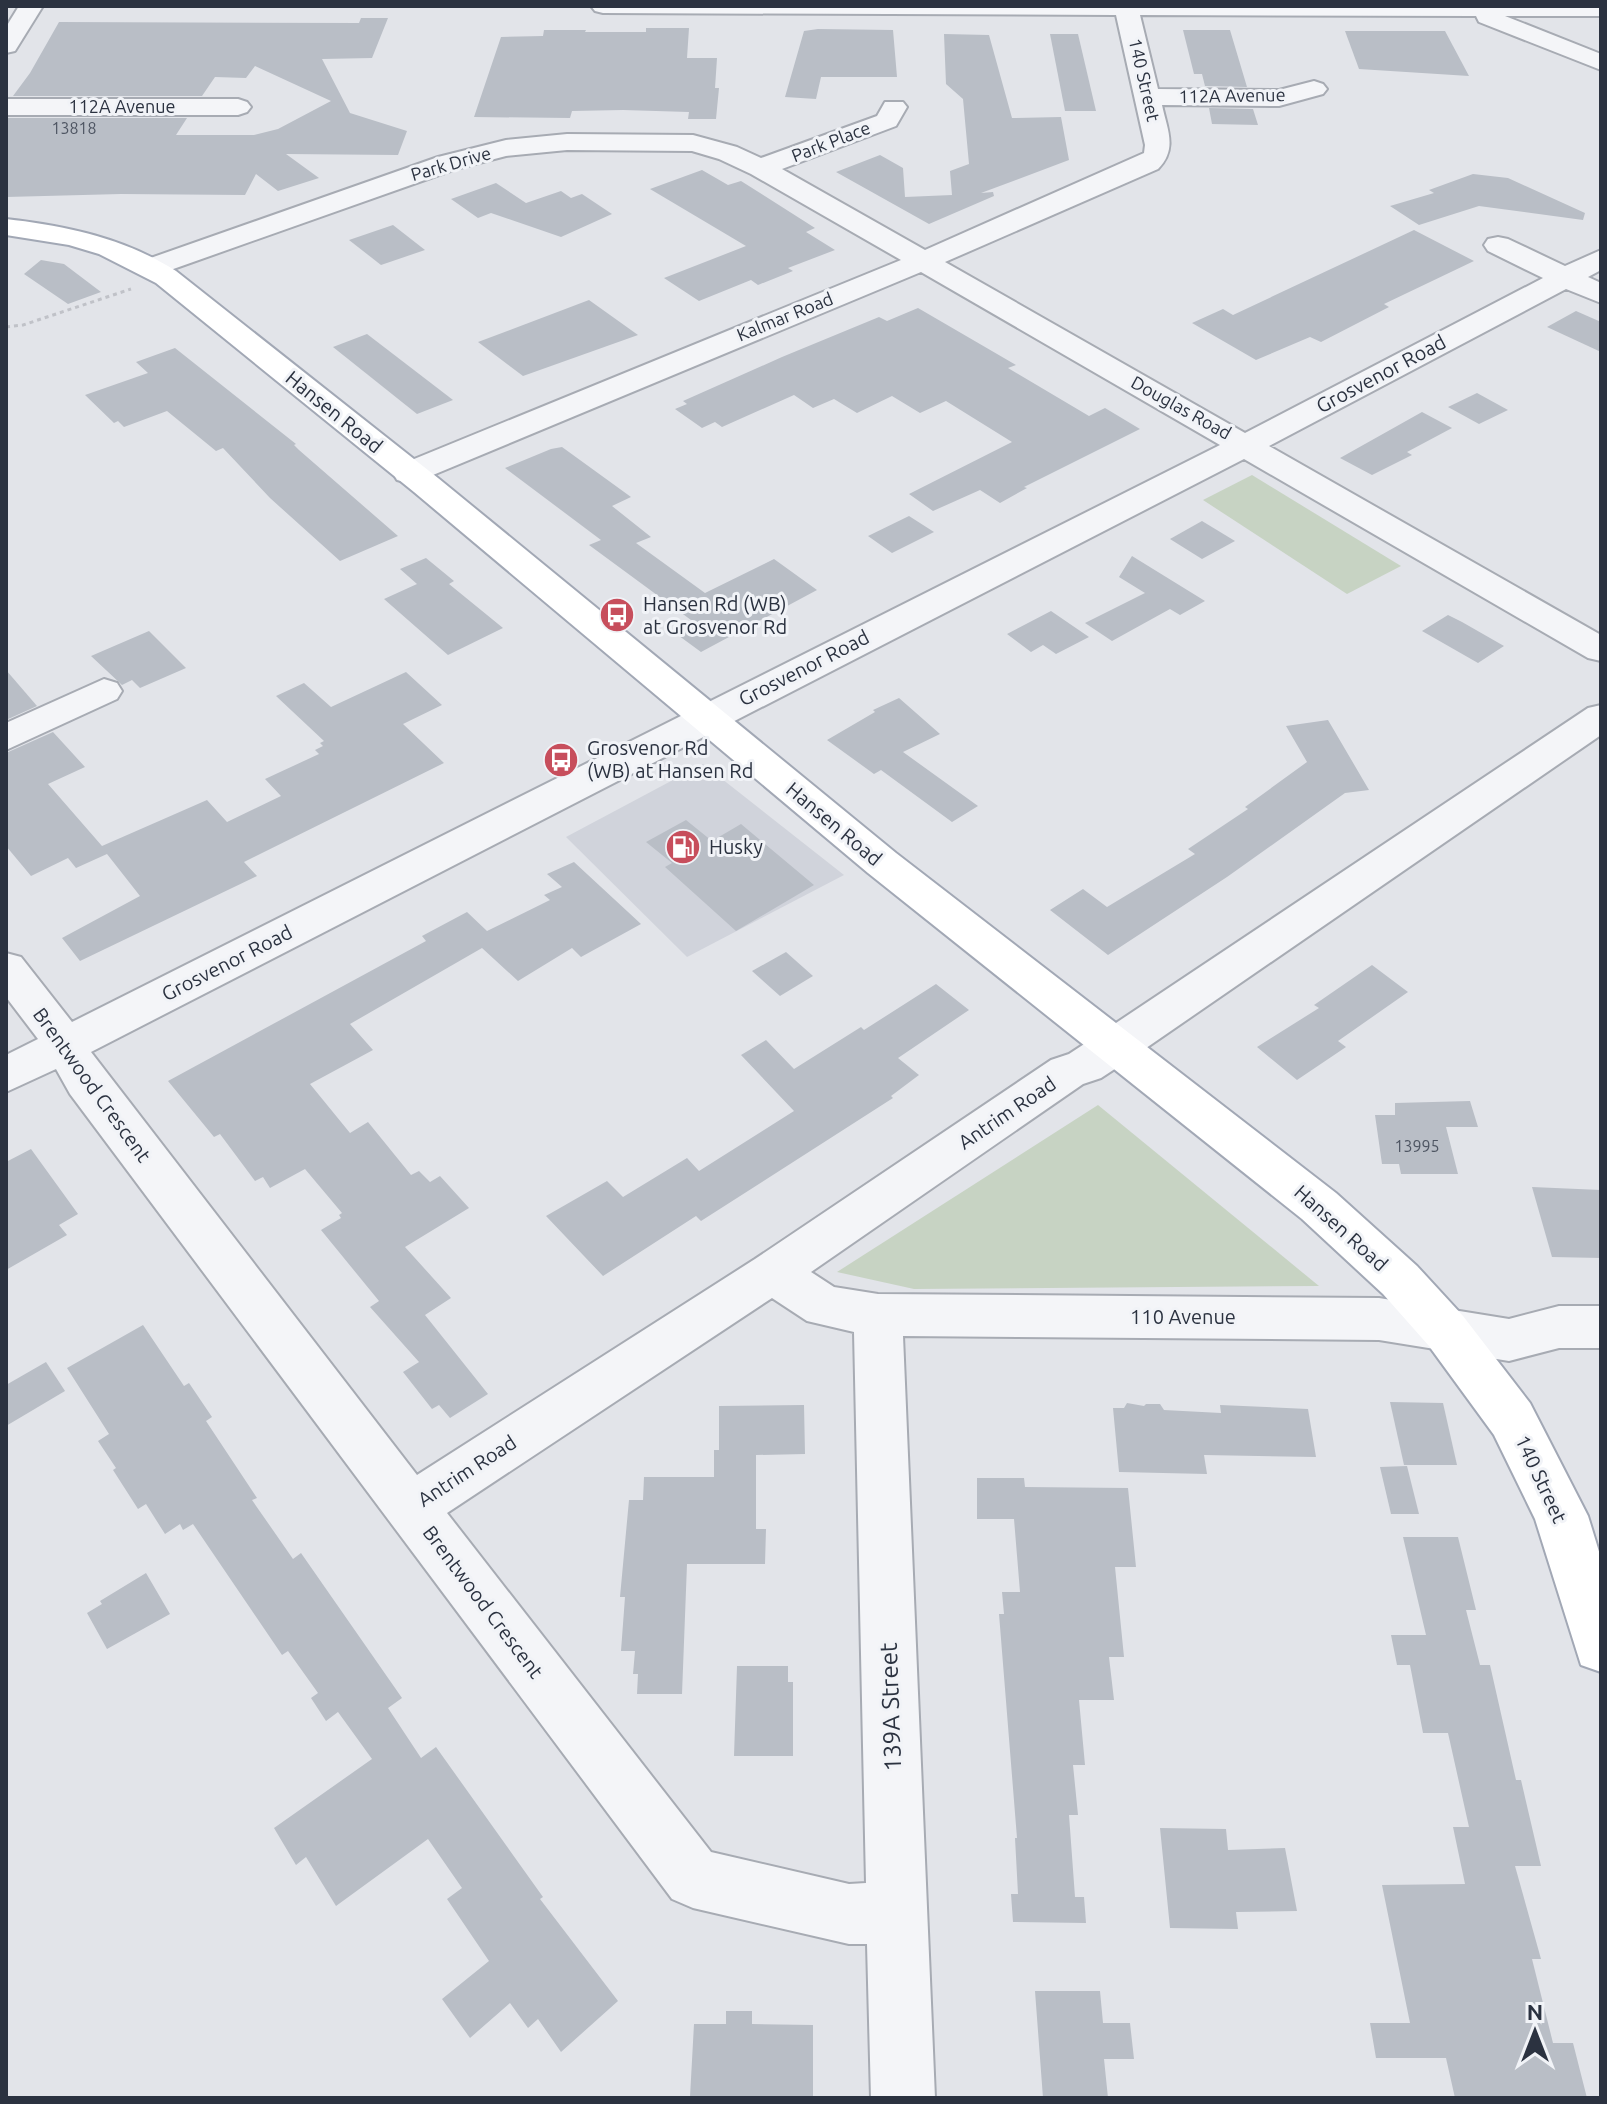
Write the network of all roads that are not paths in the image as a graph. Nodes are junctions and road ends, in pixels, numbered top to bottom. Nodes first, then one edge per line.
1 (31, 6) edge
2 (603, 6) edge
3 (1126, 7) edge
4 (1464, 7) edge
5 (1601, 9) edge
6 (6, 46) edge
7 (1601, 63) edge
8 (1314, 89) dead end
9 (1149, 97) junction
10 (6, 107) edge
11 (238, 107) dead end
12 (894, 107) dead end
13 (1157, 155) joint
14 (760, 168) junction
15 (6, 227) edge
16 (1498, 245) dead end
17 (1601, 259) edge
18 (922, 262) junction
19 (159, 272) junction
20 (1564, 278) junction
21 (1601, 294) edge
22 (1246, 445) junction
23 (409, 473) junction
24 (1601, 650) edge
25 (104, 691) dead end
26 (1601, 717) edge
27 (706, 718) junction
28 (6, 738) edge
29 (6, 968) edge
30 (1117, 1045) junction
31 (64, 1046) junction
32 (6, 1075) edge
33 (772, 1273) junction
34 (878, 1315) junction
35 (1601, 1327) edge
36 (1446, 1331) junction
37 (411, 1508) junction
38 (1601, 1646) edge
39 (896, 1913) junction
40 (903, 2098) edge

1 - 6 street
2 - 3 street
3 - 4 street
3 - 9 street, 140 Street
4 - 5 street
4 - 7 street
8 - 9 street, 112A Avenue
9 - 13 street, 140 Street
10 - 11 street, 112A Avenue
12 - 14 street, Park Place
13 - 18 street, Kalmar Road
14 - 18 street, Douglas Road
14 - 19 street, Park Drive
15 - 19 main road, Hansen Road
16 - 20 street
17 - 20 street, Grosvenor Road
18 - 22 street, Douglas Road
18 - 23 street, Kalmar Road
19 - 23 main road, Hansen Road
20 - 21 street
20 - 22 street, Grosvenor Road
22 - 24 street, Douglas Road
22 - 27 street, Grosvenor Road
23 - 27 main road, Hansen Road
25 - 28 street
26 - 30 street, Antrim Road
27 - 30 main road, Hansen Road
27 - 31 street, Grosvenor Road
29 - 31 street, Brentwood Crescent
30 - 33 street, Antrim Road
30 - 36 main road, Hansen Road
31 - 32 street, Grosvenor Road
31 - 37 street, Brentwood Crescent
33 - 34 street, 110 Avenue
33 - 37 street, Antrim Road
34 - 36 street, 110 Avenue
34 - 39 street, 139A Street
35 - 36 street, 110 Avenue
36 - 38 main road, 140 Street
37 - 39 street, Brentwood Crescent
39 - 40 street, 139A Street

